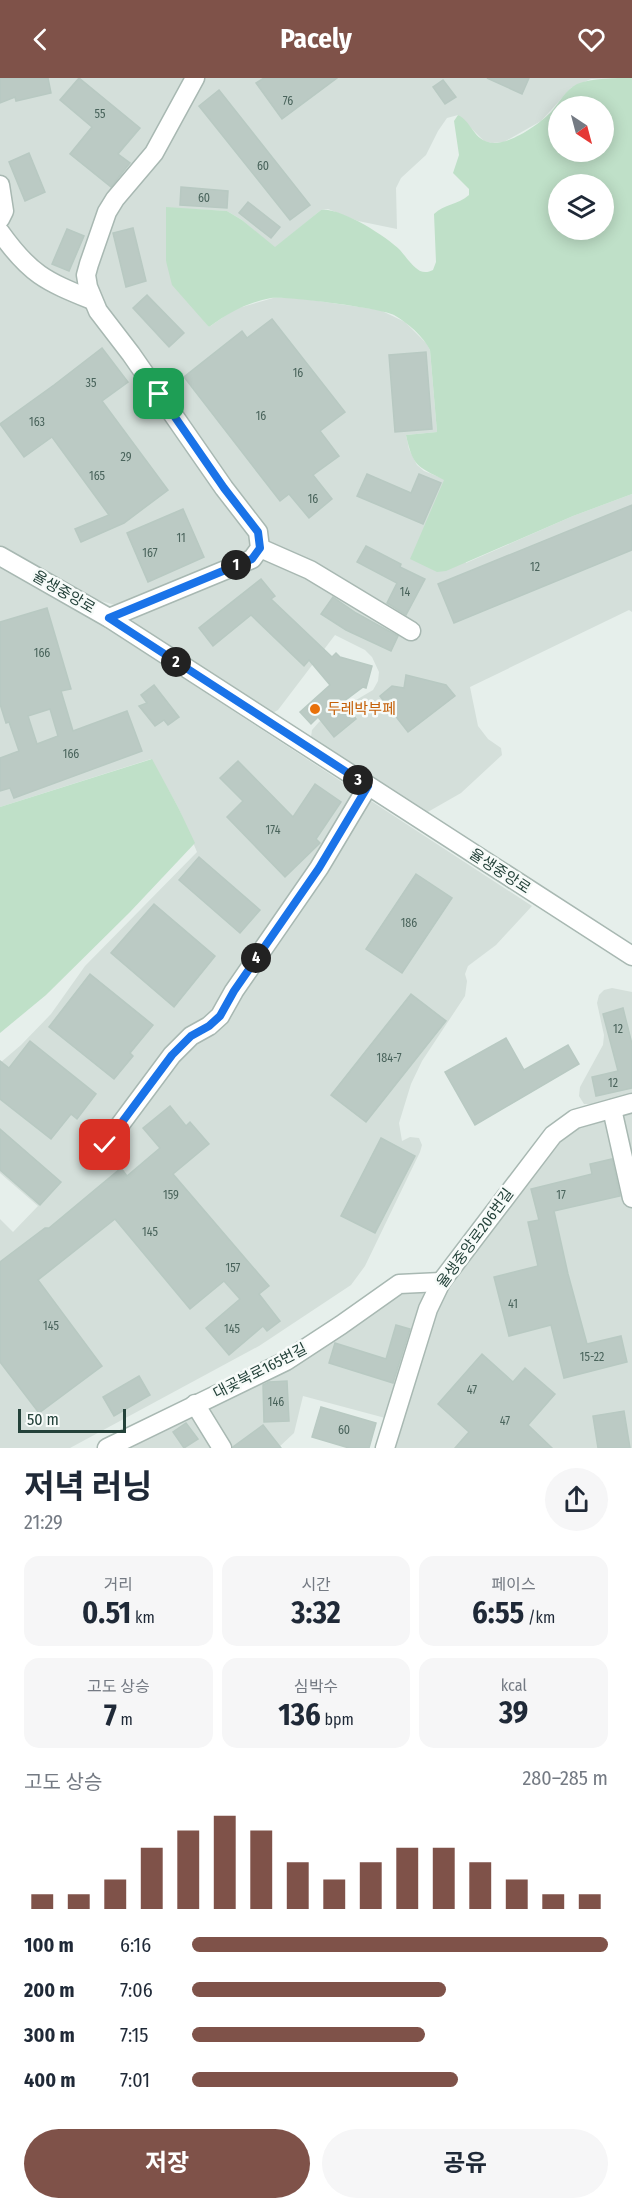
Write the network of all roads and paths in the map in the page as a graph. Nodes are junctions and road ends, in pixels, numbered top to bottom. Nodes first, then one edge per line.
1 (195, 78) edge
2 (0, 184) edge
3 (0, 219) edge
4 (0, 232) edge
5 (92, 300) junction
6 (260, 548) junction
7 (0, 556) edge
8 (109, 618) junction
9 (411, 631) dead end
10 (368, 786) junction
11 (632, 956) edge
12 (632, 1103) edge
13 (612, 1108) junction
14 (105, 1145) dead end
15 (632, 1198) edge
16 (441, 1282) junction
17 (195, 1404) junction
18 (107, 1448) edge
19 (222, 1448) edge
20 (385, 1448) edge

1 - 5 street
2 - 3 street
4 - 5 street
5 - 6 street
6 - 8 street
6 - 9 street
7 - 8 street, 율생중앙로
8 - 10 street, 율생중앙로
10 - 11 street, 율생중앙로
10 - 14 street
12 - 13 street, 율생중앙로206번길
13 - 15 street
13 - 16 street, 율생중앙로206번길
16 - 17 street, 대곶북로165번길
16 - 20 street, 율생중앙로206번길
17 - 18 street, 대곶북로165번길
17 - 19 street

